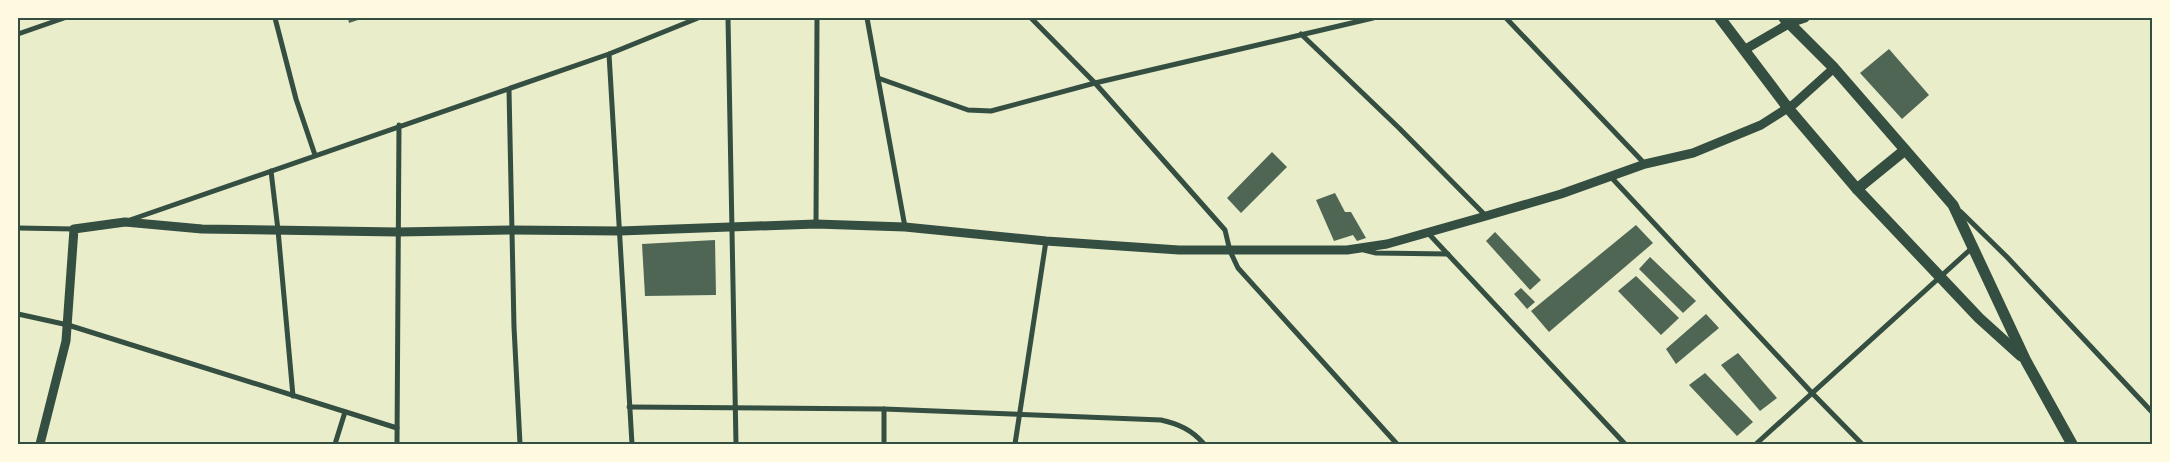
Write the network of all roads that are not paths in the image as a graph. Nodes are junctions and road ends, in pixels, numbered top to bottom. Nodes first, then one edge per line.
1 (64, 18) edge
2 (275, 18) edge
3 (698, 18) edge
4 (728, 18) edge
5 (817, 18) edge
6 (867, 18) edge
7 (1031, 18) edge
8 (1373, 18) edge
9 (1506, 18) edge
10 (1720, 18) edge
11 (1805, 18) edge
12 (1787, 20) edge
13 (18, 34) edge
14 (1301, 34) junction
15 (1744, 50) junction
16 (610, 54) junction
17 (1834, 68) junction
18 (878, 78) junction
19 (1095, 83) junction
20 (509, 90) junction
21 (1788, 108) junction
22 (399, 125) junction
23 (1905, 150) junction
24 (315, 155) junction
25 (1645, 164) junction
26 (271, 171) junction
27 (1610, 175) junction
28 (1857, 189) junction
29 (1953, 205) junction
30 (1486, 216) junction
31 (125, 222) junction
32 (816, 224) junction
33 (905, 227) junction
34 (18, 228) edge
35 (732, 228) junction
36 (74, 229) junction
37 (278, 230) junction
38 (512, 230) junction
39 (398, 232) junction
40 (620, 232) junction
41 (1428, 232) junction
42 (1046, 240) junction
43 (1972, 248) junction
44 (1361, 249) junction
45 (1230, 251) junction
46 (1448, 254) junction
47 (1940, 277) junction
48 (18, 314) edge
49 (68, 326) junction
50 (2026, 361) junction
51 (1813, 394) junction
52 (293, 396) junction
53 (629, 407) junction
54 (734, 407) junction
55 (884, 409) junction
56 (345, 412) junction
57 (2152, 412) edge
58 (1020, 415) junction
59 (397, 428) junction
60 (40, 444) edge
61 (335, 444) edge
62 (397, 444) edge
63 (520, 444) edge
64 (632, 444) edge
65 (736, 444) edge
66 (884, 444) edge
67 (1015, 444) edge
68 (1204, 444) edge
69 (1397, 444) edge
70 (1626, 444) edge
71 (1756, 444) edge
72 (1862, 444) edge
73 (2072, 444) edge

1 - 13 street
2 - 24 street
3 - 16 street
4 - 35 street
5 - 32 street
6 - 18 street
7 - 19 street
8 - 14 street
9 - 25 street
10 - 15 main road
11 - 12 street
12 - 15 street
12 - 17 main road
14 - 19 street
14 - 30 street
15 - 21 main road
16 - 20 street
16 - 40 street
17 - 21 street
17 - 23 main road
18 - 19 street
18 - 33 street
19 - 45 street
20 - 22 street
20 - 38 street
21 - 25 street
21 - 28 main road
22 - 24 street
22 - 39 street
23 - 28 main road
23 - 29 main road
24 - 26 street
25 - 27 street
26 - 31 street
26 - 37 street
27 - 30 street
27 - 51 street
28 - 47 main road
29 - 43 main road
29 - 57 street
30 - 41 street
31 - 36 street
31 - 37 street
32 - 33 street
32 - 35 street
33 - 42 street
34 - 36 street
35 - 40 street
35 - 54 street
36 - 49 street
37 - 39 street
37 - 52 street
38 - 39 street
38 - 40 street
38 - 63 street
39 - 59 street
40 - 53 street
41 - 44 street
41 - 46 street
42 - 45 street
42 - 58 street
43 - 47 street
43 - 50 main road
44 - 45 street
44 - 46 street
45 - 69 street
46 - 70 street
47 - 50 main road
47 - 51 street
48 - 49 street
49 - 52 street
49 - 60 street
50 - 73 main road
51 - 71 street
51 - 72 street
52 - 56 street
53 - 54 street
53 - 64 street
54 - 55 street
54 - 65 street
55 - 58 street
55 - 66 street
56 - 59 street
56 - 61 street
58 - 67 street
58 - 68 street
59 - 62 street

